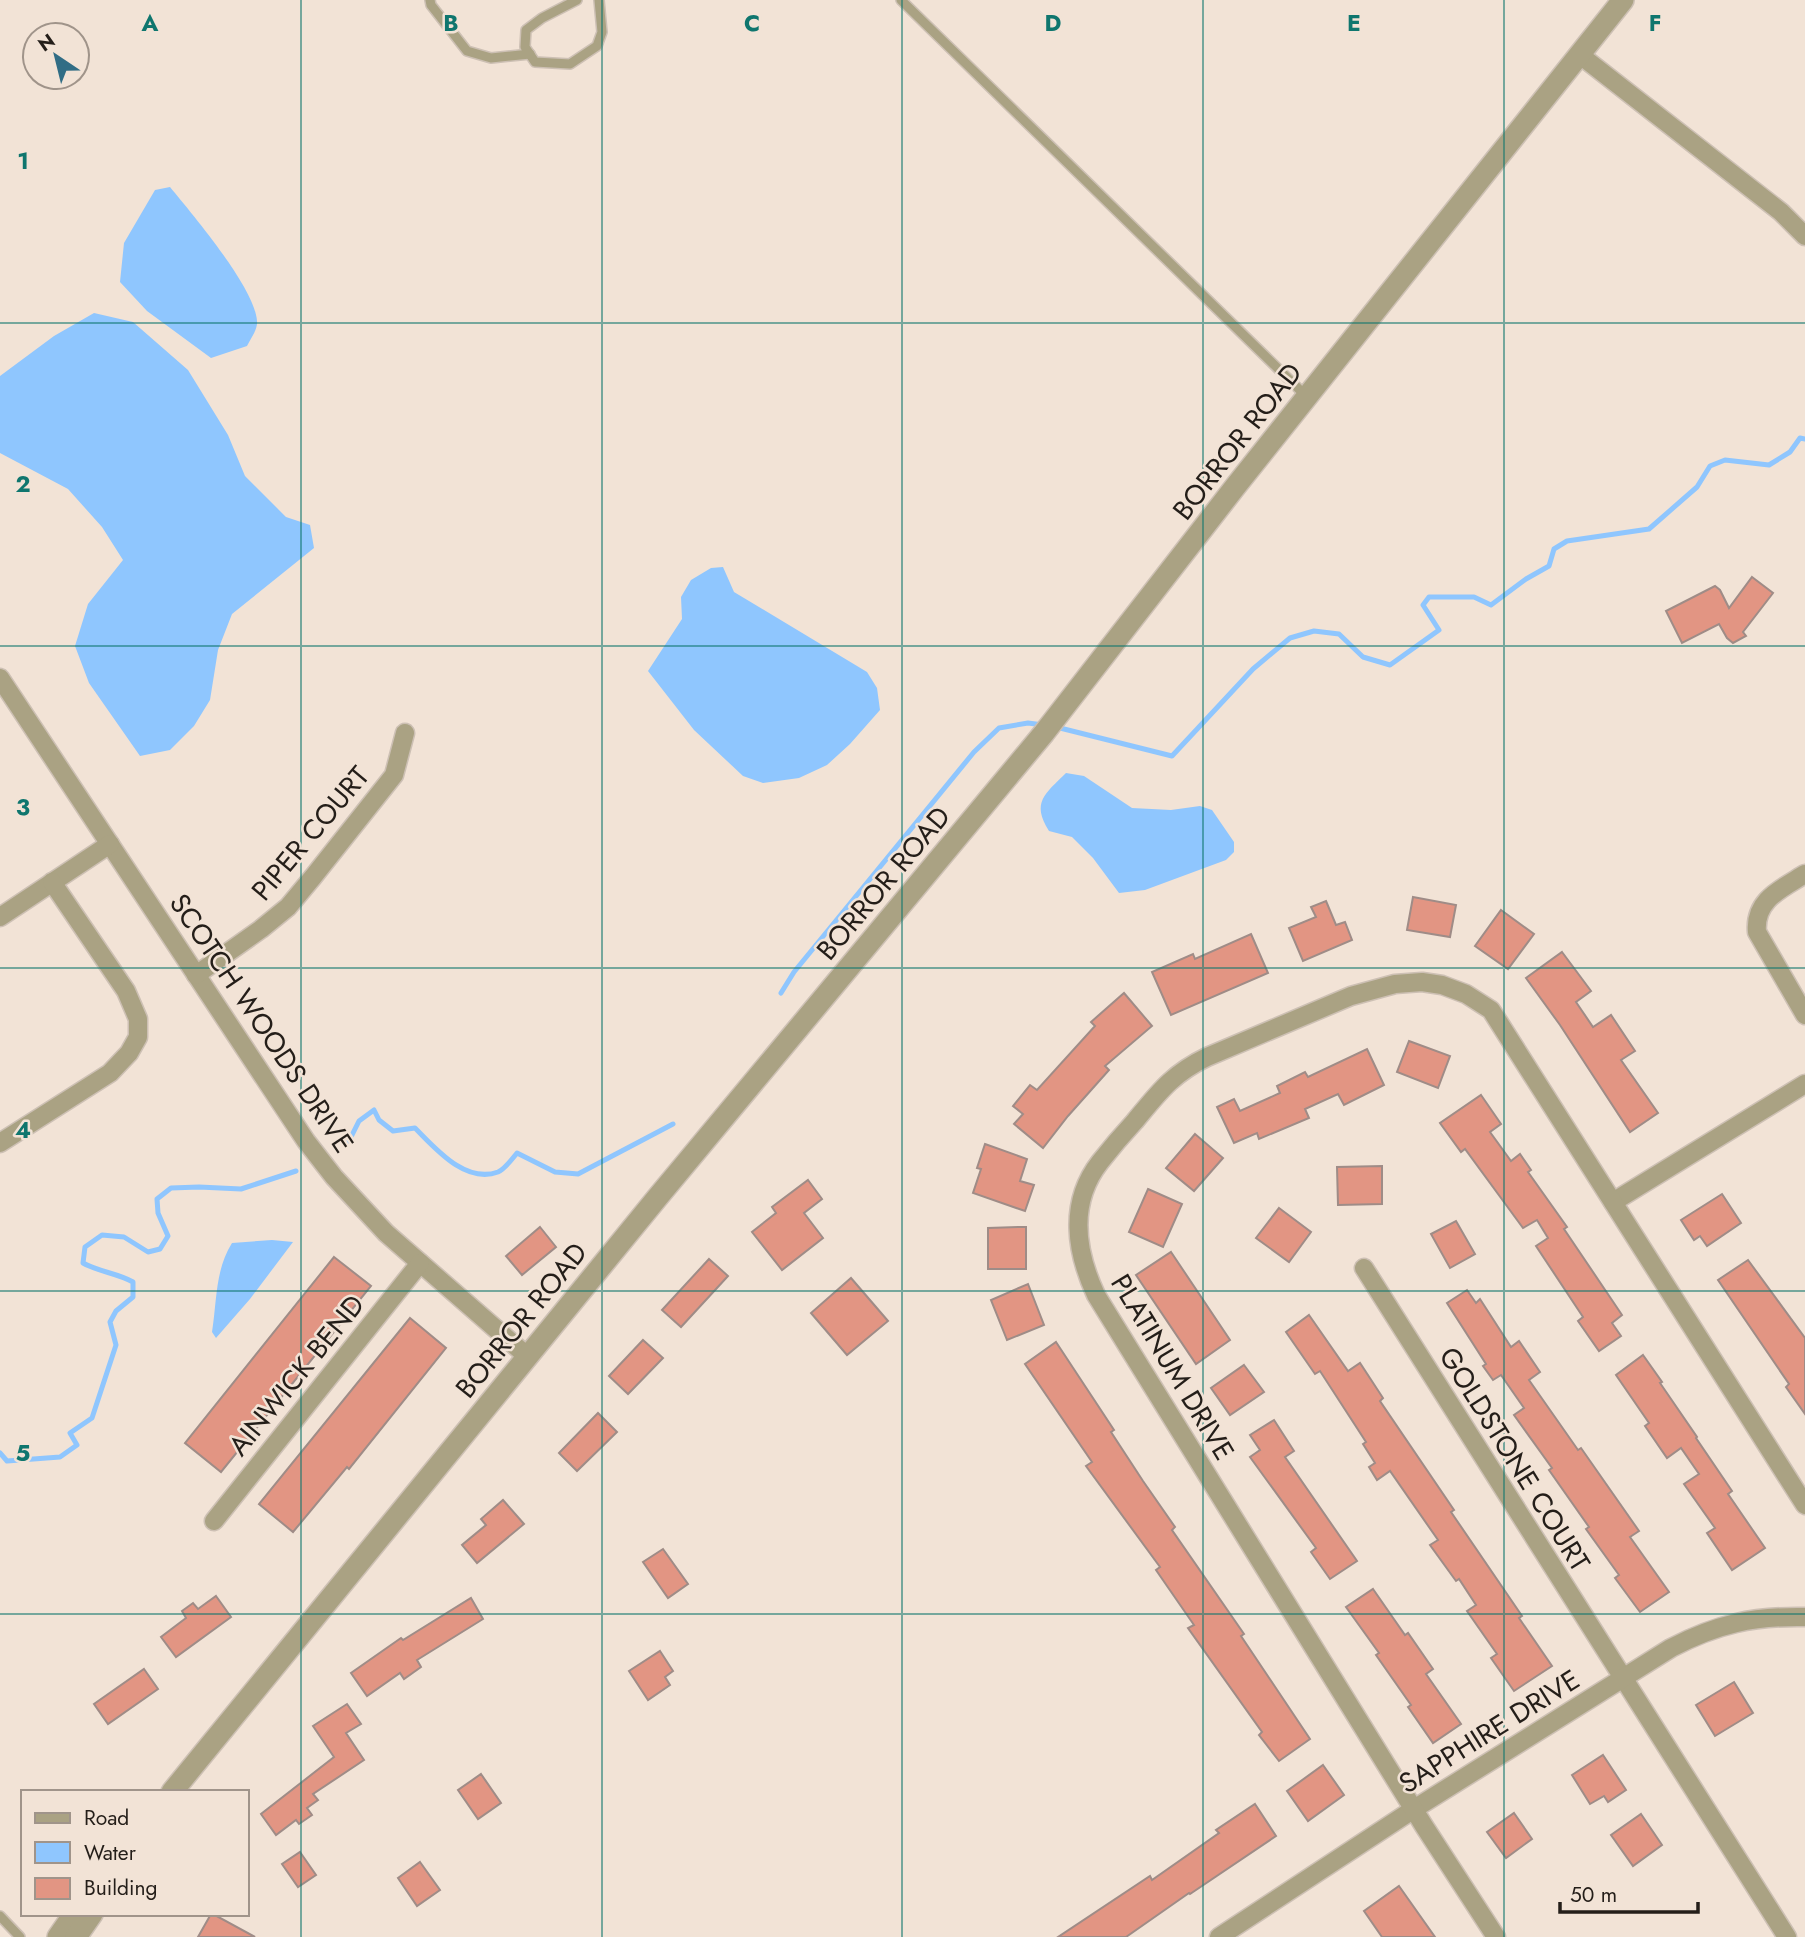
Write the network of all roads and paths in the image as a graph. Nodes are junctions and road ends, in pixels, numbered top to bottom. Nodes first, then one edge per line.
1 (430, 0) edge
2 (577, 0) edge
3 (599, 0) edge
4 (901, 0) edge
5 (1623, 0) edge
6 (530, 54) junction
7 (1580, 55) junction
8 (1805, 236) edge
9 (1308, 397) junction
10 (0, 678) edge
11 (405, 733) dead end
12 (110, 844) junction
13 (1805, 874) edge
14 (52, 882) junction
15 (0, 917) edge
16 (196, 975) junction
17 (1805, 1015) edge
18 (1805, 1084) edge
19 (0, 1143) edge
20 (1613, 1202) junction
21 (420, 1263) junction
22 (1364, 1268) dead end
23 (528, 1357) junction
24 (1805, 1505) edge
25 (214, 1521) dead end
26 (1805, 1617) edge
27 (1622, 1678) junction
28 (174, 1790) edge
29 (1414, 1809) junction
30 (0, 1916) edge
31 (73, 1916) edge
32 (91, 1916) edge
33 (20, 1937) edge
34 (58, 1937) edge
35 (76, 1937) edge
36 (1219, 1937) edge
37 (1496, 1937) edge
38 (1787, 1937) edge

1 - 6 lane
2 - 6 lane
3 - 6 lane
4 - 9 lane
5 - 7 street, BORROR ROAD
7 - 8 street
7 - 9 street, BORROR ROAD
9 - 23 street, BORROR ROAD
10 - 12 street, SCOTCH WOODS DRIVE
11 - 16 street, PIPER COURT
12 - 14 street
12 - 16 street, SCOTCH WOODS DRIVE
13 - 17 street
14 - 15 street
14 - 19 street
16 - 21 street, SCOTCH WOODS DRIVE
18 - 20 street
20 - 24 street, PLATINUM DRIVE
20 - 29 street, PLATINUM DRIVE
21 - 23 street, SCOTCH WOODS DRIVE
21 - 25 street, AINWICK BEND
22 - 27 street, GOLDSTONE COURT
23 - 28 street, BORROR ROAD
26 - 27 street, SAPPHIRE DRIVE
27 - 29 street, SAPPHIRE DRIVE
27 - 38 street, GOLDSTONE COURT
29 - 36 street, SAPPHIRE DRIVE
29 - 37 street, PLATINUM DRIVE
30 - 33 lane
31 - 34 street
32 - 35 street

